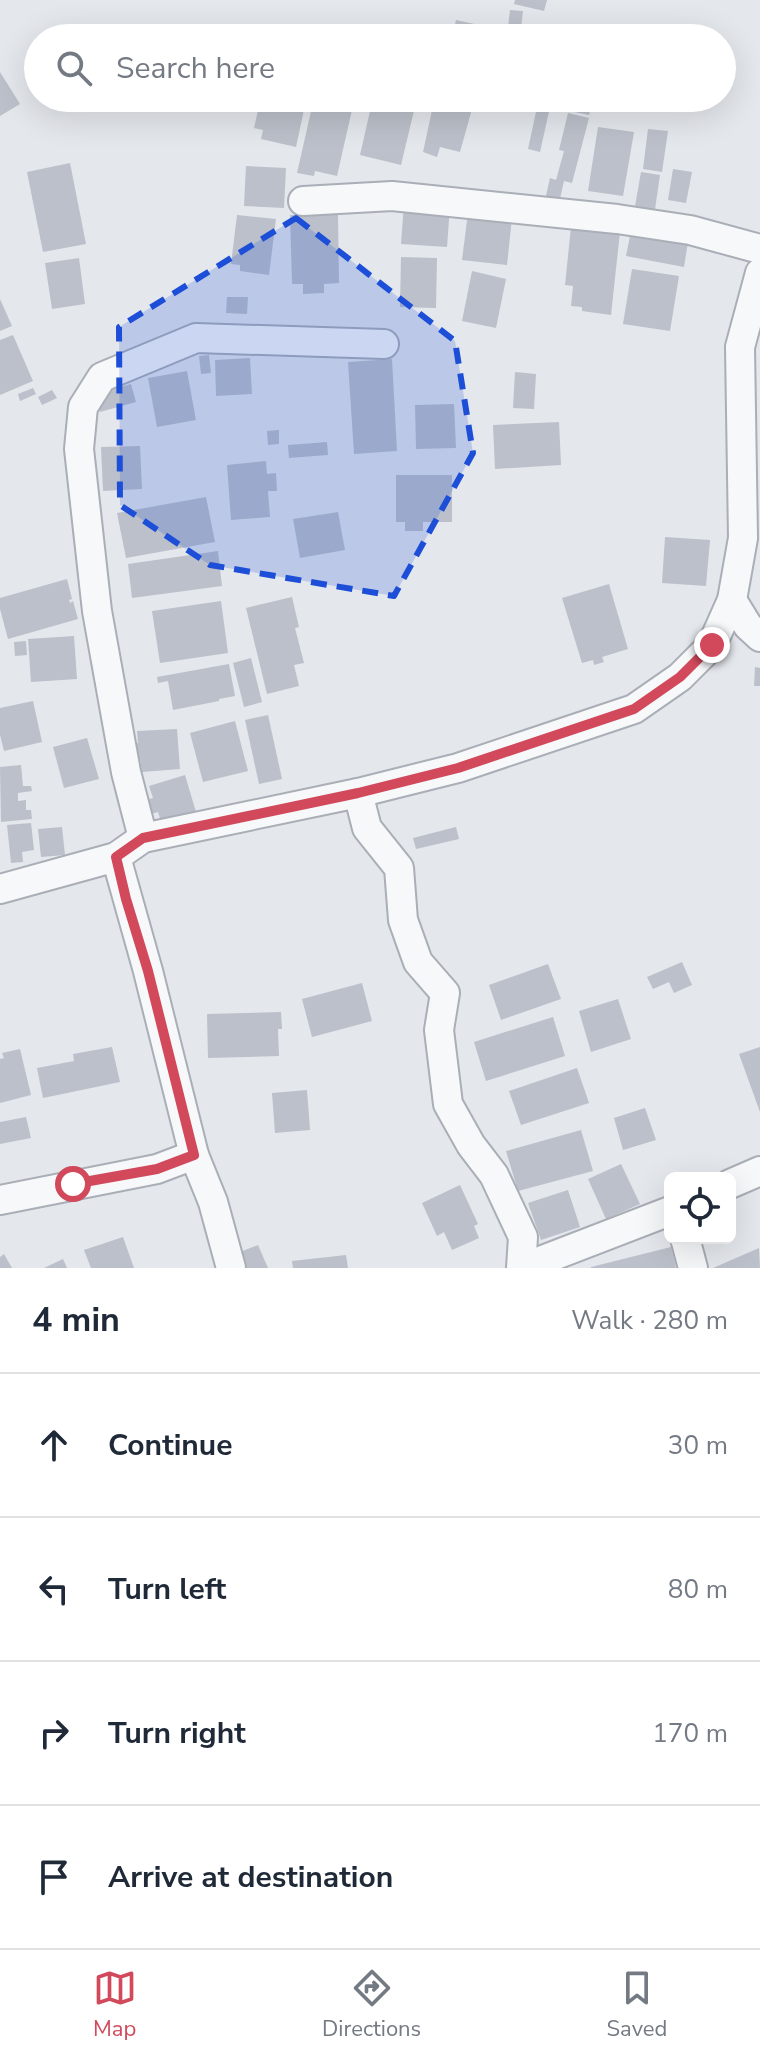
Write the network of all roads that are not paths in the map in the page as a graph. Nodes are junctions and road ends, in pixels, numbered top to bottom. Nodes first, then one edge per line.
1 (303, 201) dead end
2 (760, 249) edge
3 (760, 273) edge
4 (384, 344) dead end
5 (732, 600) junction
6 (760, 637) edge
7 (358, 793) junction
8 (143, 838) junction
9 (116, 857) junction
10 (0, 889) edge
11 (194, 1155) junction
12 (760, 1171) edge
13 (736, 1181) edge
14 (0, 1200) edge
15 (664, 1213) edge
16 (687, 1244) edge
17 (231, 1268) edge
18 (521, 1268) edge
19 (693, 1268) edge

1 - 2 street
3 - 5 street
4 - 8 street
5 - 6 street
5 - 7 street
7 - 8 street
7 - 18 street
8 - 9 street
9 - 10 street
9 - 11 street
11 - 14 street
11 - 17 street
12 - 13 street
15 - 18 street
16 - 19 street

